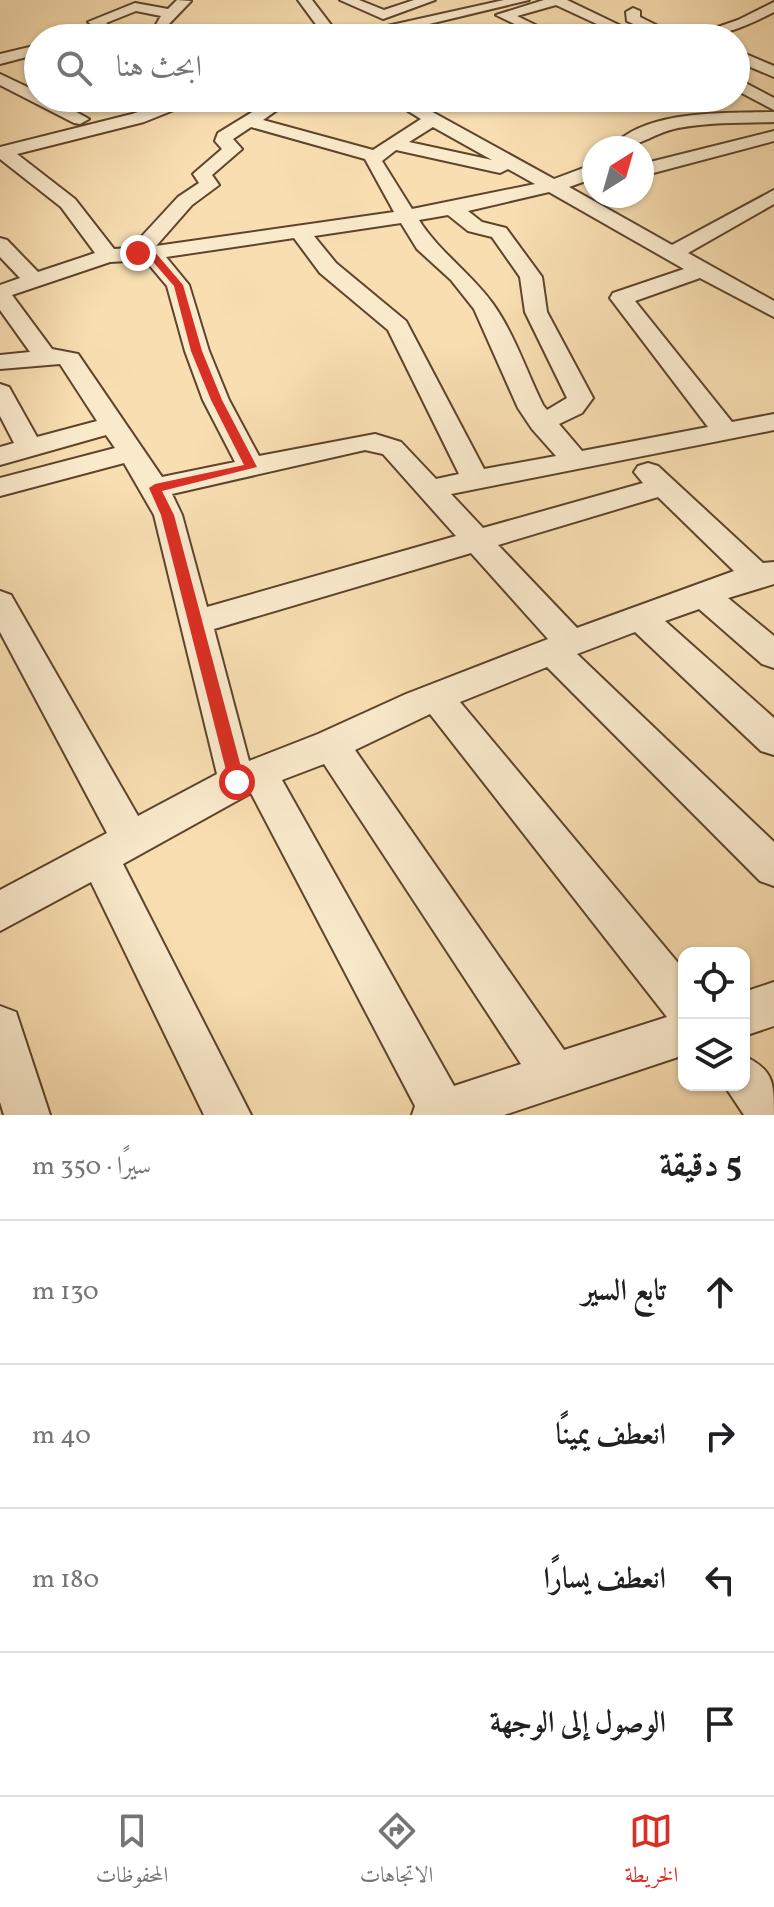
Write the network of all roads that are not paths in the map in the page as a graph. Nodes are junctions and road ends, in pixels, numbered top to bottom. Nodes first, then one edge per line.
1 (186, 0) edge
2 (305, 0) edge
3 (347, 0) edge
4 (428, 0) edge
5 (559, 0) edge
6 (527, 4) edge
7 (619, 5) dead end
8 (774, 6) edge
9 (171, 14) junction
10 (503, 15) junction
11 (553, 17) dead end
12 (755, 17) junction
13 (604, 19) junction
14 (774, 23) edge
15 (96, 24) edge
16 (163, 24) edge
17 (323, 24) edge
18 (423, 24) edge
19 (463, 24) edge
20 (534, 24) edge
21 (590, 24) edge
22 (613, 24) edge
23 (641, 24) edge
24 (734, 24) edge
25 (24, 54) edge
26 (3, 58) edge
27 (750, 60) edge
28 (24, 68) edge
29 (772, 69) edge
30 (0, 79) edge
31 (24, 90) edge
32 (750, 91) edge
33 (774, 105) edge
34 (67, 112) edge
35 (102, 112) edge
36 (155, 112) edge
37 (263, 112) edge
38 (419, 112) edge
39 (774, 117) edge
40 (80, 119) junction
41 (432, 120) junction
42 (248, 121) junction
43 (638, 136) edge
44 (774, 136) edge
45 (1, 148) edge
46 (384, 150) junction
47 (654, 167) edge
48 (524, 172) junction
49 (582, 178) edge
50 (582, 185) edge
51 (555, 190) junction
52 (774, 196) edge
53 (452, 208) junction
54 (407, 216) junction
55 (300, 232) junction
56 (0, 244) edge
57 (144, 253) junction
58 (671, 254) junction
59 (108, 256) junction
60 (701, 270) junction
61 (34, 281) junction
62 (0, 293) edge
63 (774, 310) edge
64 (4, 356) edge
65 (45, 356) junction
66 (0, 392) edge
67 (774, 422) edge
68 (541, 423) junction
69 (113, 425) junction
70 (727, 433) junction
71 (30, 448) junction
72 (625, 450) junction
73 (131, 452) junction
74 (0, 456) edge
75 (574, 459) junction
76 (251, 467) junction
77 (476, 480) junction
78 (664, 486) junction
79 (0, 487) edge
80 (155, 488) junction
81 (431, 489) junction
82 (478, 540) junction
83 (766, 574) edge
84 (704, 595) junction
85 (0, 603) edge
86 (640, 618) junction
87 (197, 622) junction
88 (562, 647) junction
89 (774, 655) edge
90 (436, 697) junction
91 (774, 740) edge
92 (331, 745) junction
93 (248, 778) junction
94 (114, 847) junction
95 (774, 868) edge
96 (1, 907) edge
97 (678, 997) edge
98 (0, 1028) edge
99 (678, 1035) edge
100 (555, 1076) junction
101 (750, 1086) edge
102 (439, 1114) edge
103 (27, 1115) edge
104 (228, 1115) edge
105 (773, 1115) edge

1 - 9 street
2 - 17 street
3 - 4 street
5 - 6 street
5 - 13 street
6 - 10 street
6 - 11 street
6 - 18 street
7 - 23 street
8 - 12 street
9 - 15 street
9 - 16 street
10 - 19 street
10 - 20 street
12 - 14 street
12 - 24 street
13 - 21 street
13 - 22 street
25 - 26 street
26 - 28 street
27 - 29 street
30 - 31 street
32 - 33 street
34 - 40 street
35 - 40 street
36 - 45 street
37 - 42 street
38 - 41 street
39 - 43 street
40 - 45 street
41 - 46 street
41 - 48 street
42 - 46 street
42 - 57 street
44 - 47 street
45 - 59 street
46 - 48 street
46 - 54 street
48 - 51 street
49 - 51 street
50 - 51 street
51 - 53 street
51 - 58 street
52 - 58 street
53 - 54 street
53 - 68 street
54 - 55 street
54 - 68 street
55 - 57 street
55 - 77 street
56 - 61 street
57 - 59 street
57 - 76 street
58 - 60 street
59 - 61 street
60 - 63 street
60 - 70 street
61 - 62 street
62 - 65 street
64 - 65 street
65 - 69 street
66 - 71 street
67 - 70 street
68 - 75 street
69 - 71 street
69 - 73 street
70 - 72 street
71 - 74 street
72 - 75 street
72 - 78 street
73 - 79 street
73 - 80 street
75 - 77 street
76 - 80 street
76 - 81 street
77 - 81 street
78 - 82 street
78 - 83 street
80 - 87 street
81 - 82 street
82 - 87 street
82 - 88 street
83 - 84 street
84 - 86 street
84 - 89 street
85 - 94 street
86 - 88 street
86 - 91 street
87 - 93 street
88 - 90 street
88 - 95 street
90 - 92 street
90 - 97 street
92 - 93 street
92 - 100 street
93 - 94 street
93 - 102 street
94 - 96 street
94 - 104 street
98 - 103 street
99 - 100 street
100 - 102 street
101 - 105 street

